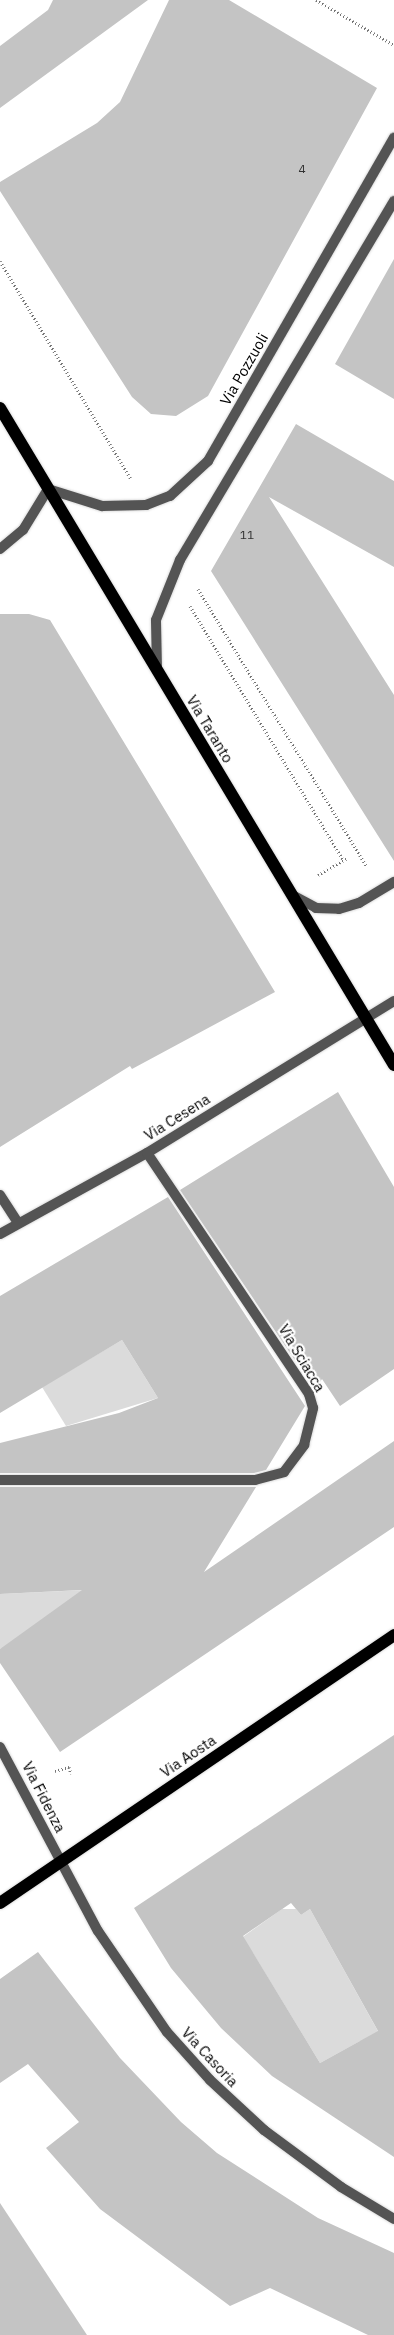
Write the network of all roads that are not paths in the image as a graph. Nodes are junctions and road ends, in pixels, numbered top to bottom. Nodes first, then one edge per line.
1 (394, 138) edge
2 (394, 201) edge
3 (0, 408) edge
4 (48, 489) junction
5 (0, 549) edge
6 (157, 672) junction
7 (394, 882) edge
8 (289, 894) junction
9 (394, 1001) edge
10 (365, 1018) junction
11 (394, 1065) edge
12 (147, 1153) junction
13 (0, 1195) edge
14 (18, 1223) junction
15 (0, 1234) edge
16 (0, 1480) edge
17 (394, 1635) edge
18 (0, 1747) edge
19 (60, 1862) junction
20 (0, 1903) edge
21 (394, 2219) edge

1 - 4 street, Via Pozzuoli
2 - 6 street
3 - 4 main road, Via Taranto
4 - 5 street
4 - 6 main road, Via Taranto
6 - 8 main road, Via Taranto
7 - 8 street
8 - 10 main road, Via Taranto
9 - 10 street, Via Cesena
10 - 11 main road, Via Taranto
10 - 12 street, Via Cesena
12 - 14 street, Via Cesena
12 - 16 street, Via Sciacca
13 - 14 street
14 - 15 street, Via Cesena
17 - 19 main road, Via Aosta
18 - 19 street, Via Fidenza
19 - 20 main road, Via Aosta
19 - 21 street, Via Casoria

